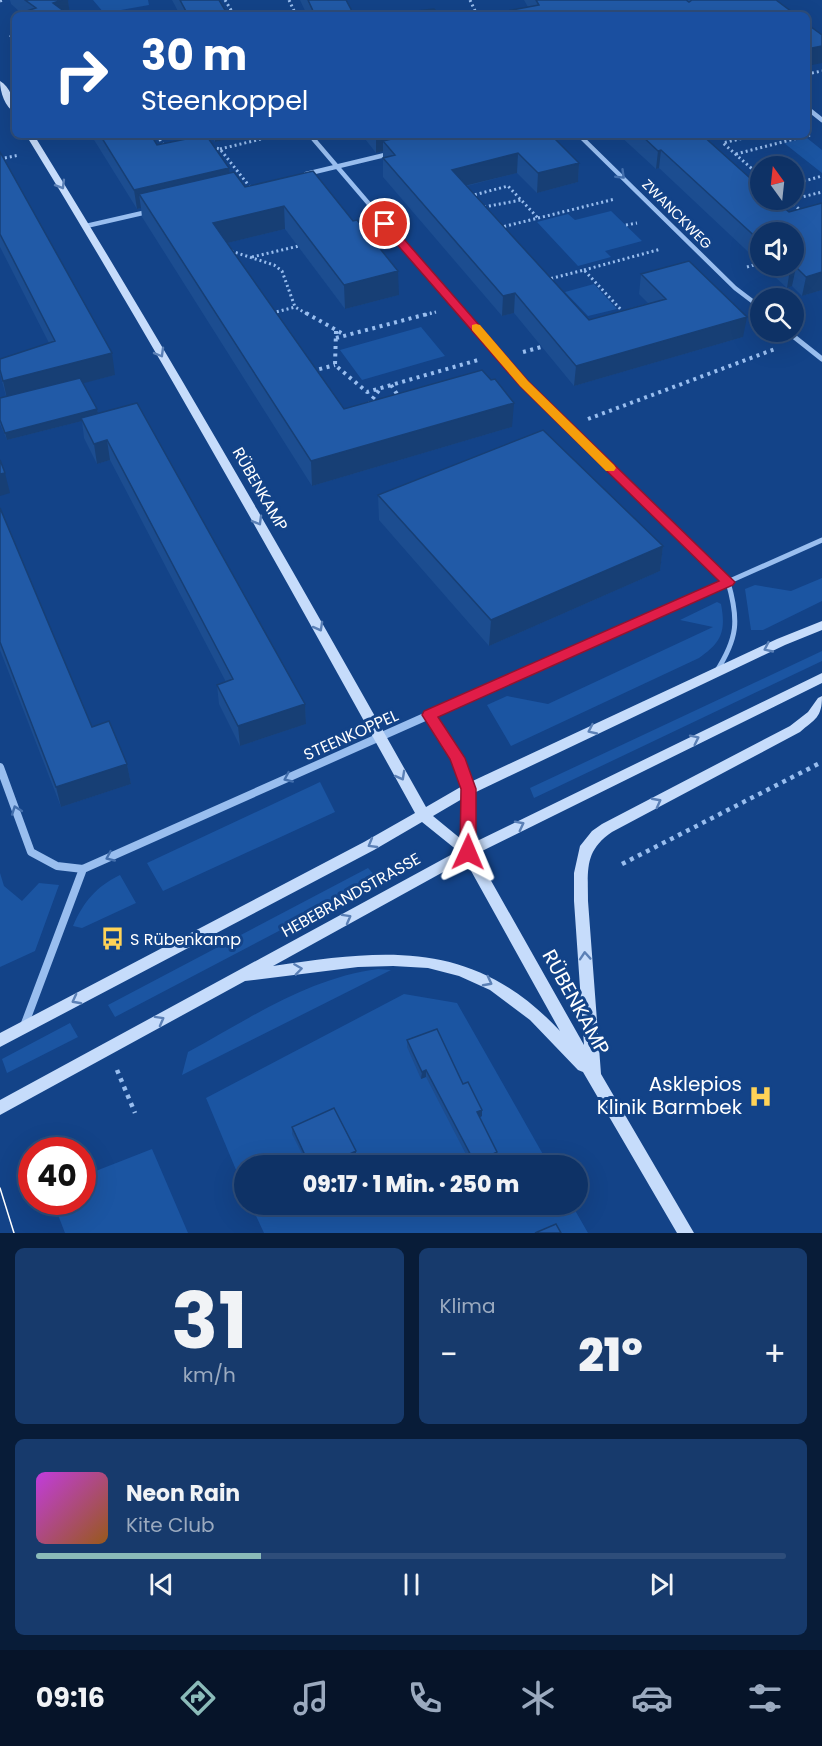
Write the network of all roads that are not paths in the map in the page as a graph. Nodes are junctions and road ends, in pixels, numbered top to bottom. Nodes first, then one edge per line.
1 (0, 83) edge
2 (12, 105) edge
3 (810, 110) edge
4 (822, 120) edge
5 (32, 138) edge
6 (313, 138) edge
7 (582, 138) edge
8 (392, 154) edge
9 (338, 167) junction
10 (304, 175) edge
11 (158, 209) edge
12 (86, 226) junction
13 (750, 299) edge
14 (801, 342) edge
15 (822, 359) edge
16 (822, 540) edge
17 (728, 582) junction
18 (822, 625) edge
19 (715, 673) junction
20 (822, 678) edge
21 (822, 701) edge
22 (429, 715) junction
23 (380, 737) junction
24 (0, 767) edge
25 (469, 789) junction
26 (423, 815) junction
27 (468, 852) junction
28 (84, 869) junction
29 (240, 977) junction
30 (23, 1028) junction
31 (0, 1040) edge
32 (595, 1078) junction
33 (0, 1108) edge
34 (686, 1233) edge

1 - 2 main road
3 - 4 street
5 -> 12 main road, RÜBENKAMP
6 - 9 street
7 -> 13 street, ZWANCKWEG
8 - 9 street
9 - 10 street
9 - 17 street
11 - 12 street
12 -> 23 main road, RÜBENKAMP
14 - 15 street
16 - 17 street, STEENKOPPEL
17 - 19 street
17 - 22 street, STEENKOPPEL
18 -> 19 main road, HEBEBRANDSTRASSE
19 -> 25 main road, HEBEBRANDSTRASSE
27 -> 20 main road, HEBEBRANDSTRASSE
32 -> 21 main road
22 - 23 street, STEENKOPPEL
22 - 25 street
23 -> 26 main road, RÜBENKAMP
23 -> 28 street, STEENKOPPEL
28 -> 24 street
25 - 26 main road, HEBEBRANDSTRASSE
25 - 27 main road
26 - 27 main road, RÜBENKAMP
26 -> 30 main road, HEBEBRANDSTRASSE
29 -> 27 main road, HEBEBRANDSTRASSE
27 - 32 main road, RÜBENKAMP
28 - 30 street
29 -> 32 main road
33 -> 29 main road, HEBEBRANDSTRASSE
30 - 31 main road, HEBEBRANDSTRASSE
32 - 34 main road, RÜBENKAMP

